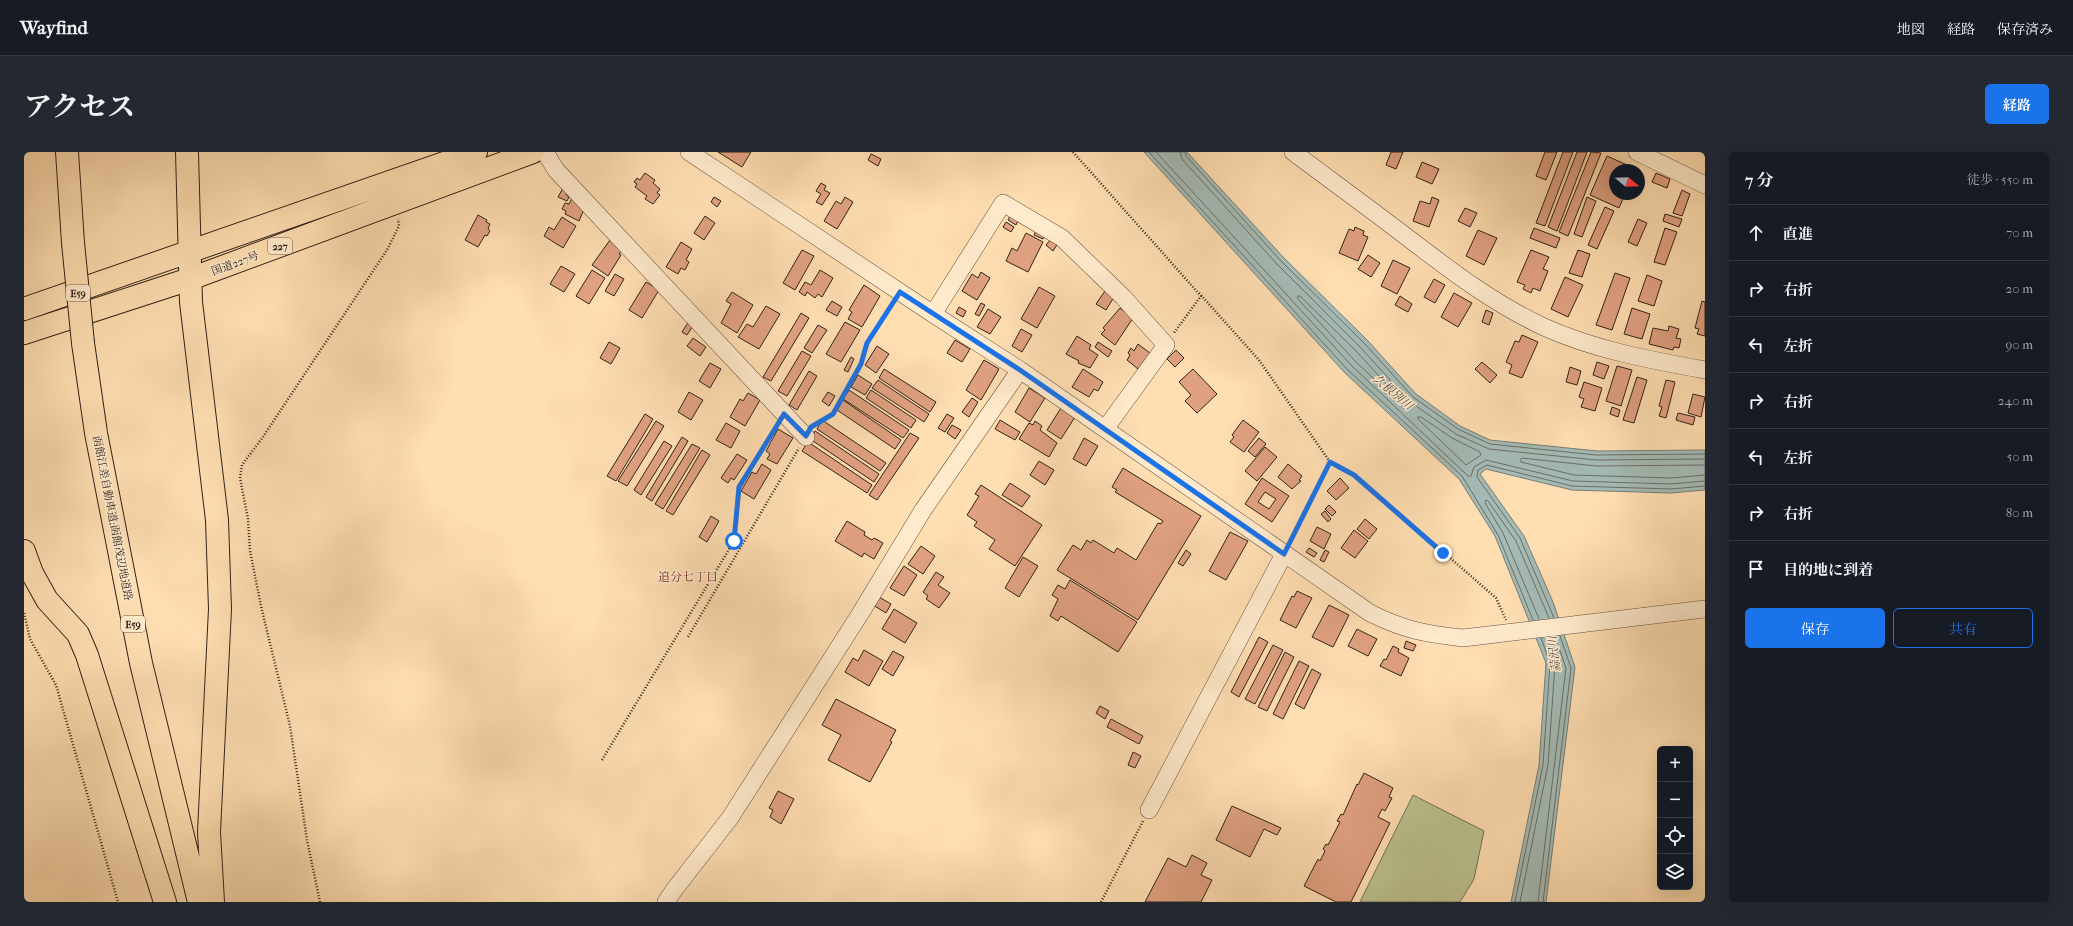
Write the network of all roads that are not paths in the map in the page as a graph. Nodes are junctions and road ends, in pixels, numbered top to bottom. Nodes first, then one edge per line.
1 (67, 152) edge
2 (187, 152) edge
3 (476, 152) edge
4 (533, 152) edge
5 (545, 152) edge
6 (689, 152) edge
7 (1293, 152) edge
8 (1637, 152) edge
9 (1705, 185) edge
10 (189, 253) junction
11 (190, 279) junction
12 (24, 309) edge
13 (933, 314) junction
14 (24, 333) edge
15 (1020, 370) junction
16 (1705, 370) edge
17 (1105, 429) junction
18 (806, 436) road end
19 (24, 551) edge
20 (1284, 554) junction
21 (1705, 609) edge
22 (1149, 810) road end
23 (166, 902) edge
24 (199, 902) edge
25 (213, 902) edge
26 (666, 902) edge

1 - 24 highway, 函館江差自動車道;函館茂辺地道路 / E59, bridge
2 - 10 highway
3 - 10 highway, 227
4 - 11 highway, 国道227号 / 227
5 - 18 street
6 - 13 street
7 - 16 street
8 - 9 street
10 - 11 highway
10 - 12 highway, 227
11 - 14 highway, 国道227号 / 227
11 - 25 highway
13 - 15 street
13 - 17 street
15 - 17 street
15 - 26 street
17 - 20 street
19 - 23 highway
20 - 21 street
20 - 22 street

